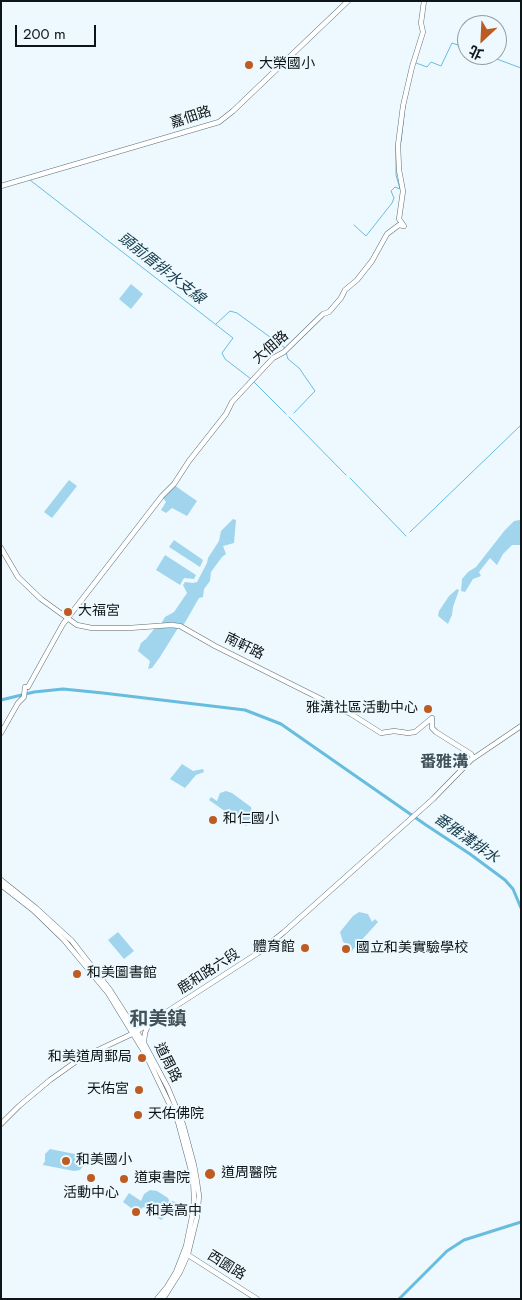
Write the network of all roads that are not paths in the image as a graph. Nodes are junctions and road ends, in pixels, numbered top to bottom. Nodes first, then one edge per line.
1 (348, 1) edge
2 (424, 1) edge
3 (1, 186) edge
4 (1, 548) edge
5 (67, 618) junction
6 (521, 726) edge
7 (1, 733) edge
8 (474, 758) junction
9 (1, 880) edge
10 (1, 886) edge
11 (127, 1019) junction
12 (149, 1023) junction
13 (135, 1032) junction
14 (124, 1037) junction
15 (144, 1043) junction
16 (1, 1124) edge
17 (186, 1253) junction
18 (157, 1299) edge
19 (163, 1299) edge
20 (257, 1299) edge

1 - 3 street, 嘉佃路
2 - 5 street, 大佃路
4 - 5 street, 南軒路
5 - 7 street, 大佃路
5 - 8 street, 南軒路
6 - 8 street, 鹿和路六段
8 - 12 street, 鹿和路六段
9 - 11 street, 道周路
10 - 11 street, 道周路
11 - 12 street
11 - 13 street, 道周路
11 - 14 street
12 - 13 street, 鹿和路六段
12 - 15 street
13 - 14 street, 鹿和路六段
13 - 15 street, 道周路
13 - 17 street, 道周路
14 - 16 street, 鹿和路六段
15 - 17 street, 道周路
17 - 18 street, 道周路
17 - 19 street, 道周路
17 - 20 street, 西園路

